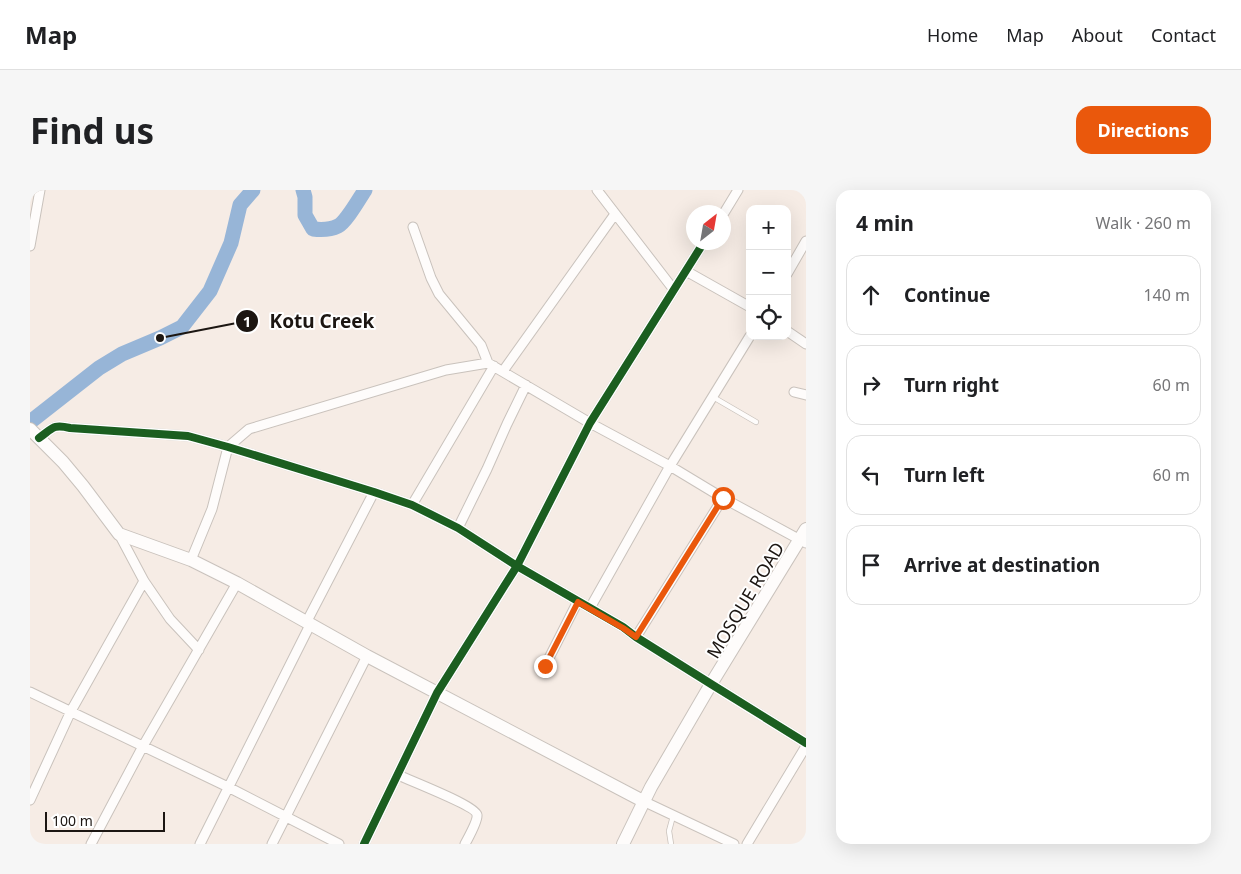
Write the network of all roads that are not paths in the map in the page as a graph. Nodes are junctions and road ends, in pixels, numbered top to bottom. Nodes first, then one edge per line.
1 (40, 190) edge
2 (597, 190) edge
3 (738, 190) edge
4 (729, 205) edge
5 (615, 214) junction
6 (413, 227) dead end
7 (806, 241) edge
8 (30, 246) edge
9 (699, 250) edge
10 (791, 267) edge
11 (686, 271) junction
12 (674, 290) junction
13 (746, 305) edge
14 (791, 334) edge
15 (748, 340) edge
16 (806, 344) edge
17 (491, 364) junction
18 (503, 372) junction
19 (526, 385) junction
20 (794, 392) dead end
21 (806, 395) edge
22 (713, 397) junction
23 (756, 422) dead end
24 (590, 423) junction
25 (33, 432) edge
26 (228, 446) junction
27 (670, 466) junction
28 (374, 492) junction
29 (723, 498) junction
30 (412, 505) junction
31 (458, 528) junction
32 (119, 534) junction
33 (804, 537) edge
34 (191, 560) junction
35 (517, 566) junction
36 (144, 581) junction
37 (237, 584) junction
38 (578, 602) junction
39 (590, 608) junction
40 (308, 624) junction
41 (636, 637) junction
42 (199, 650) junction
43 (367, 656) junction
44 (545, 666) dead end
45 (711, 684) junction
46 (30, 692) edge
47 (437, 693) junction
48 (71, 711) junction
49 (806, 744) edge
50 (143, 746) junction
51 (398, 774) junction
52 (228, 787) junction
53 (30, 800) edge
54 (644, 800) junction
55 (674, 815) junction
56 (285, 817) junction
57 (91, 844) edge
58 (200, 844) edge
59 (272, 844) edge
60 (339, 844) edge
61 (364, 844) edge
62 (465, 844) edge
63 (623, 844) edge
64 (671, 844) edge
65 (734, 844) edge
66 (747, 844) edge

1 - 8 street
2 - 5 street
3 - 4 street
5 - 12 street
5 - 18 street
6 - 17 street
7 - 10 street
9 - 11 street
11 - 12 street
11 - 13 street
12 - 24 street
14 - 16 street
15 - 22 street
17 - 18 street
17 - 26 street
17 - 30 street
18 - 19 street
19 - 24 street
19 - 31 street
20 - 21 street
22 - 23 lane
22 - 27 street
24 - 27 street
24 - 35 street
25 - 26 street
25 - 32 street
26 - 28 street
26 - 34 street
27 - 29 street
27 - 39 street
28 - 30 street
28 - 40 street
29 - 33 street
29 - 41 street
30 - 31 street
31 - 35 street
32 - 34 street
32 - 36 street
33 - 45 street, MOSQUE ROAD
34 - 37 street
35 - 38 street
35 - 47 street
36 - 42 street
36 - 48 street
37 - 40 street
37 - 42 street
38 - 39 street
38 - 44 street
39 - 41 street
40 - 43 street
40 - 52 street
41 - 45 street
42 - 50 street
43 - 47 street
43 - 56 street
45 - 49 street
45 - 54 street, MOSQUE ROAD
46 - 48 street
47 - 51 street
47 - 54 street
48 - 50 street
48 - 53 street
49 - 66 street
50 - 52 street
50 - 57 street
51 - 61 street
51 - 62 street
52 - 56 street
52 - 58 street
54 - 55 street
54 - 63 street, MOSQUE ROAD
55 - 64 lane
55 - 65 street
56 - 59 street
56 - 60 street

